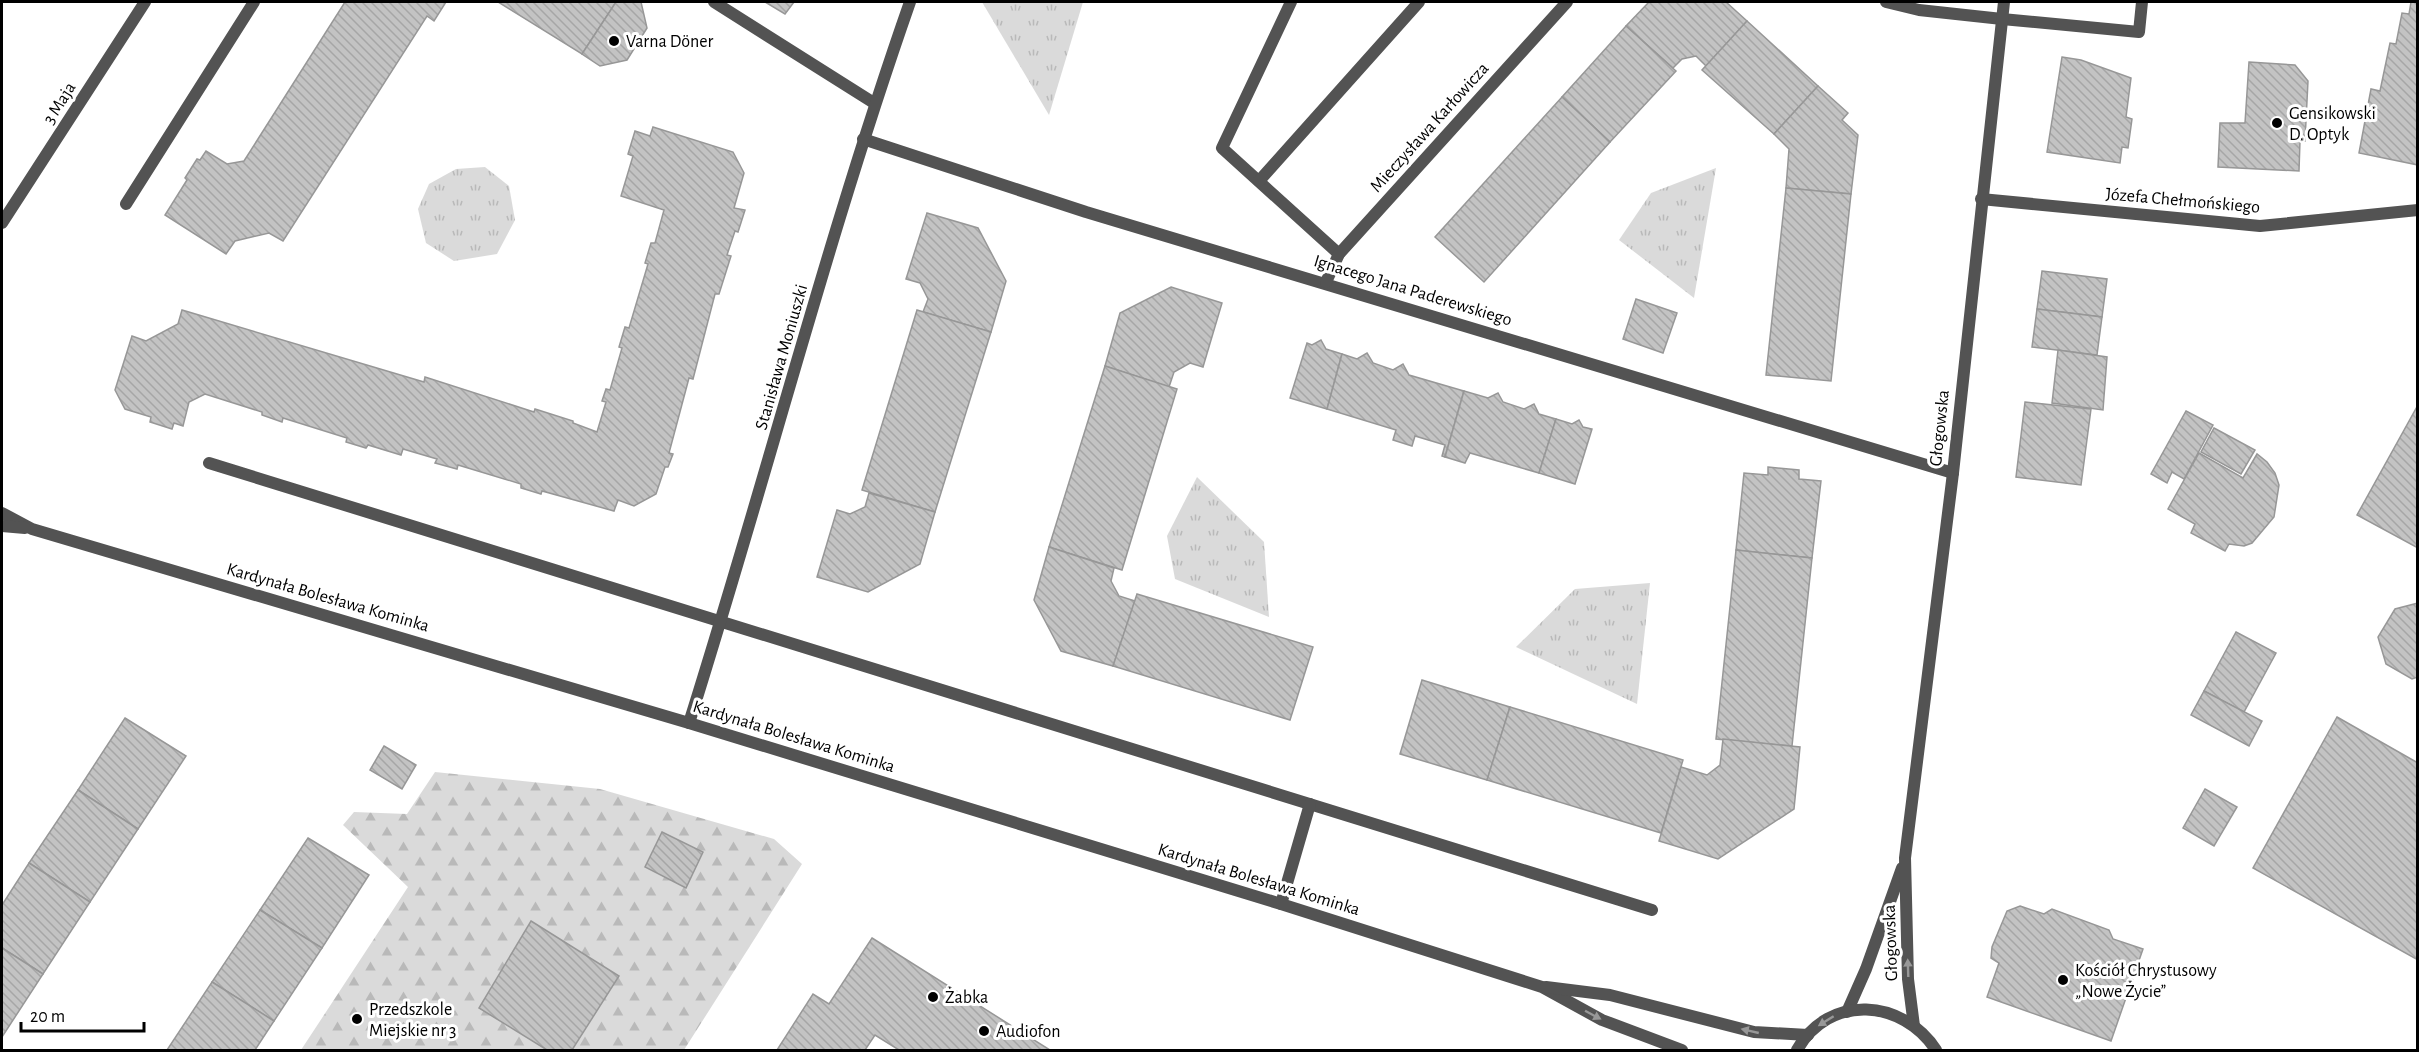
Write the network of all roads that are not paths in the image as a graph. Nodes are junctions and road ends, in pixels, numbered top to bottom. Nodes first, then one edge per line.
1 (144, 2) edge
2 (254, 2) edge
3 (714, 2) edge
4 (910, 2) edge
5 (1291, 2) edge
6 (1419, 2) edge
7 (1567, 2) edge
8 (1887, 2) edge
9 (2004, 2) edge
10 (2142, 2) edge
11 (2002, 19) junction
12 (874, 103) junction
13 (863, 139) junction
14 (1258, 181) junction
15 (1981, 199) junction
16 (126, 204) dead end
17 (2418, 210) edge
18 (2, 223) edge
19 (1339, 254) junction
20 (1326, 282) junction
21 (209, 463) dead end
22 (1953, 473) junction
23 (2, 513) edge
24 (2, 526) edge
25 (32, 529) junction
26 (721, 622) junction
27 (689, 723) junction
28 (1311, 804) junction
29 (1905, 858) junction
30 (1281, 904) junction
31 (1652, 910) dead end
32 (1542, 987) junction
33 (1847, 1012) junction
34 (1914, 1026) junction
35 (1808, 1035) junction
36 (1682, 1050) edge
37 (1797, 1050) edge
38 (1936, 1050) edge

1 - 18 street, 3 Maja
2 - 16 street
3 - 12 street
4 - 12 street, Stanisława Moniuszki
5 - 14 street
6 - 14 street
7 - 19 street, Mieczysława Karłowicza
8 - 11 street
9 - 11 street, Głogowska
10 - 11 street
11 - 15 street, Głogowska
12 - 13 street, Stanisława Moniuszki
13 - 20 street, Ignacego Jana Paderewskiego
13 - 26 street, Stanisława Moniuszki
14 - 19 street
15 - 17 street, Józefa Chełmońskiego
15 - 22 street, Głogowska
19 - 20 street, Mieczysława Karłowicza
20 - 22 street, Ignacego Jana Paderewskiego
21 - 26 street
22 - 29 street, Głogowska
23 - 25 street, Kardynała Bolesława Kominka
24 - 25 street, Kardynała Bolesława Kominka
25 - 27 street, Kardynała Bolesława Kominka
26 - 27 street, Stanisława Moniuszki
26 - 28 street
27 - 30 street, Kardynała Bolesława Kominka
28 - 30 street
28 - 31 street
29 - 33 street, Głogowska
34 -> 29 street, Głogowska
30 - 32 street, Kardynała Bolesława Kominka
35 -> 32 street, Kardynała Bolesława Kominka
32 -> 36 street, Kardynała Bolesława Kominka
33 - 34 street
33 -> 35 street
34 - 38 street
35 - 37 street

